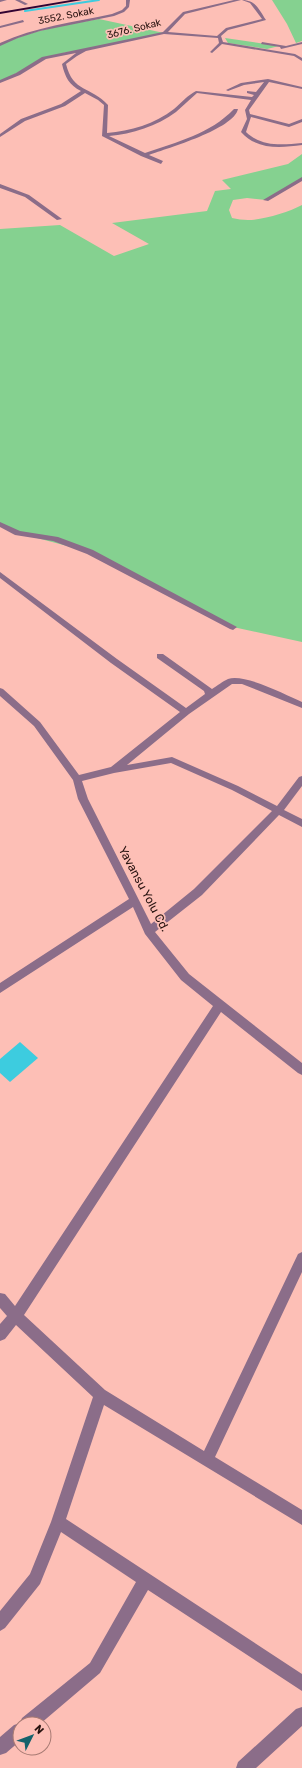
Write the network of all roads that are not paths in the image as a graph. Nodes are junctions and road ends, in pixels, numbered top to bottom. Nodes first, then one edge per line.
1 (5, 0) edge
2 (18, 0) edge
3 (54, 0) edge
4 (80, 0) edge
5 (128, 0) edge
6 (239, 0) edge
7 (244, 0) edge
8 (0, 1) edge
9 (26, 4) junction
10 (0, 9) edge
11 (0, 13) edge
12 (23, 21) dead end
13 (54, 26) junction
14 (0, 28) edge
15 (164, 33) junction
16 (218, 37) junction
17 (226, 37) dead end
18 (0, 40) edge
19 (257, 42) dead end
20 (221, 43) junction
21 (302, 43) edge
22 (0, 45) edge
23 (288, 47) junction
24 (85, 50) junction
25 (73, 51) junction
26 (271, 51) junction
27 (212, 52) dead end
28 (78, 53) junction
29 (302, 60) edge
30 (268, 80) junction
31 (0, 82) edge
32 (209, 88) dead end
33 (302, 88) edge
34 (84, 91) junction
35 (196, 92) junction
36 (257, 94) junction
37 (254, 99) junction
38 (236, 110) dead end
39 (248, 115) junction
40 (302, 120) edge
41 (104, 135) junction
42 (0, 136) edge
43 (302, 144) edge
44 (143, 155) junction
45 (161, 162) dead end
46 (302, 179) edge
47 (0, 186) edge
48 (266, 200) dead end
49 (59, 219) dead end
50 (0, 524) edge
51 (0, 574) edge
52 (233, 627) dead end
53 (160, 656) dead end
54 (1, 692) edge
55 (210, 695) junction
56 (302, 706) edge
57 (186, 712) junction
58 (114, 770) junction
59 (77, 779) junction
60 (302, 779) edge
61 (279, 810) junction
62 (302, 823) edge
63 (135, 900) junction
64 (149, 931) junction
65 (0, 989) edge
66 (220, 1004) junction
67 (302, 1070) edge
68 (302, 1258) edge
69 (0, 1299) edge
70 (16, 1316) junction
71 (0, 1334) edge
72 (100, 1395) junction
73 (207, 1460) junction
74 (302, 1518) edge
75 (58, 1522) junction
76 (146, 1580) junction
77 (0, 1623) edge
78 (302, 1683) edge
79 (302, 1715) edge
80 (38, 1716) edge
81 (12, 1737) edge
82 (0, 1747) edge
83 (244, 1768) edge

1 - 8 street
2 - 9 street
3 - 9 highway
4 - 11 highway
5 - 13 street, 3552. Sokak
6 - 15 street, 3676. Sokak
7 - 16 street
9 - 10 highway
12 - 14 street
13 - 18 street
13 - 22 street, 3552. Sokak
15 - 16 street
15 - 24 street, 3676. Sokak
16 - 17 street
16 - 20 street
19 - 23 street
20 - 26 street
20 - 27 street
21 - 23 street
23 - 26 street
24 - 25 street
24 - 28 street, 3676. Sokak
25 - 28 street
25 - 31 street
26 - 29 street
28 - 34 street, 3676. Sokak
30 - 33 street
30 - 36 street
30 - 36 street
32 - 35 street
34 - 41 street
34 - 42 street
35 - 37 street
35 - 41 street
36 - 37 street
37 - 39 street
38 - 44 street
39 - 40 street
39 - 43 street
41 - 44 street
44 - 45 street
46 - 48 street
47 - 49 street
50 - 52 street
51 - 57 street
53 - 55 street
54 - 59 street, Yavansu Yolu Cd.
55 - 56 street
55 - 57 street
57 - 58 street
58 - 59 street
58 - 61 street
59 - 63 street, Yavansu Yolu Cd.
60 - 61 street
61 - 62 street
61 - 64 street
63 - 64 street, Yavansu Yolu Cd.
63 - 65 street
64 - 66 street, Yavansu Yolu Cd.
66 - 67 street, Yavansu Yolu Cd.
66 - 70 street
68 - 73 street
69 - 70 street
70 - 71 street
70 - 72 street
72 - 73 street
72 - 75 street
73 - 74 street
75 - 76 street
75 - 77 street
76 - 78 street
76 - 80 street
79 - 83 street
81 - 82 street

